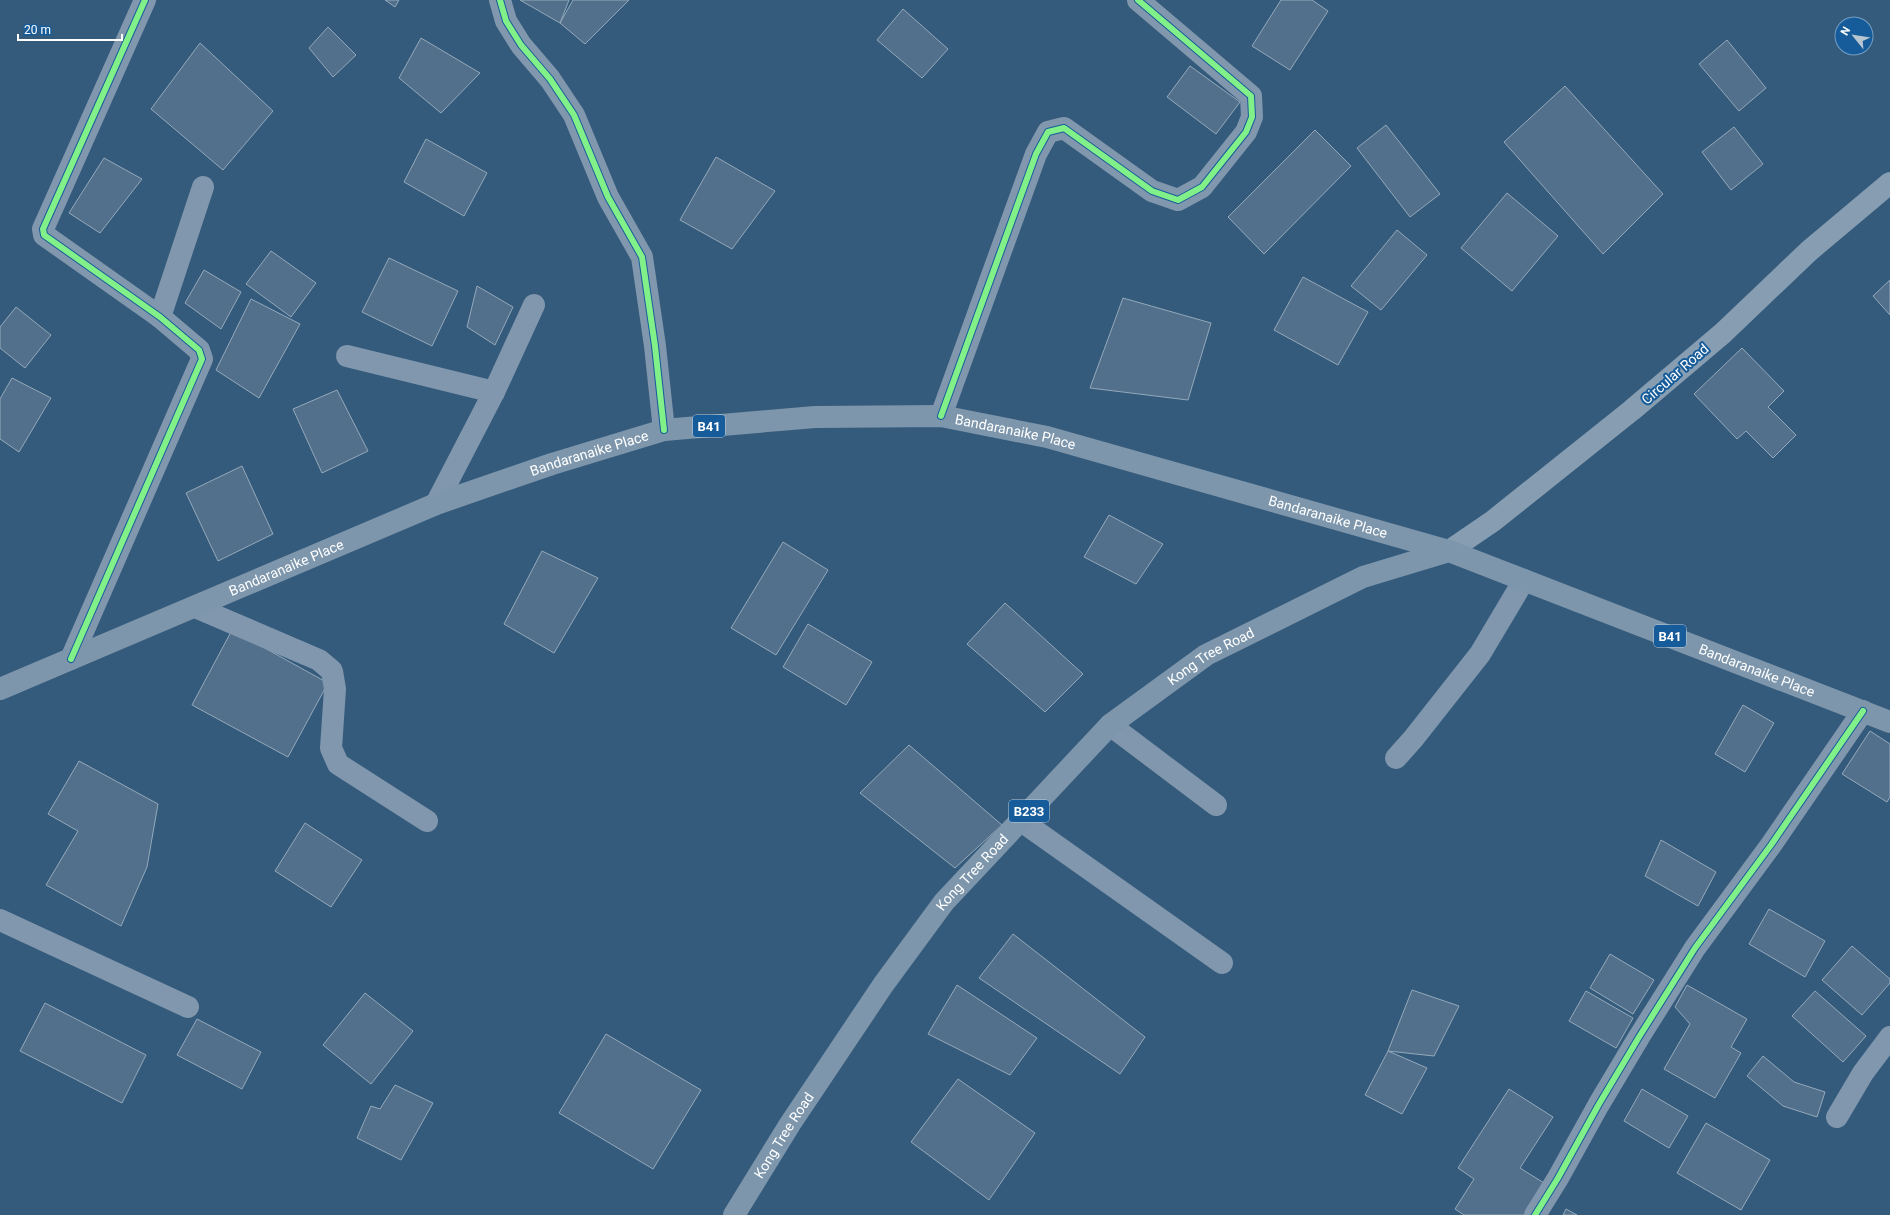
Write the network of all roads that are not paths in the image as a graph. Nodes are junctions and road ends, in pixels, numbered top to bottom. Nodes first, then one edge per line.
1 (145, 0) edge
2 (500, 0) edge
3 (1138, 0) edge
4 (1890, 183) edge
5 (203, 187) dead end
6 (534, 305) dead end
7 (160, 317) junction
8 (347, 356) dead end
9 (494, 392) junction
10 (941, 416) junction
11 (664, 430) junction
12 (436, 504) junction
13 (1449, 551) junction
14 (1524, 580) junction
15 (195, 607) junction
16 (71, 659) junction
17 (0, 689) edge
18 (1863, 711) junction
19 (1890, 722) edge
20 (1110, 725) junction
21 (1396, 758) dead end
22 (1216, 805) dead end
23 (1020, 820) junction
24 (427, 821) dead end
25 (0, 920) edge
26 (1222, 963) dead end
27 (188, 1007) dead end
28 (1890, 1037) edge
29 (1837, 1116) dead end
30 (734, 1215) edge
31 (1535, 1215) edge

1 - 7 street
2 - 11 street
3 - 10 street
4 - 13 main road, Circular Road
5 - 7 street
6 - 9 street
7 - 16 street
8 - 9 street
9 - 12 street
10 - 11 main road, Bandaranaike Place / B41
10 - 13 main road, Bandaranaike Place / B41
11 - 12 main road, Bandaranaike Place / B41
12 - 15 main road, Bandaranaike Place / B41
13 - 14 main road, Bandaranaike Place / B41
13 - 20 main road, Kong Tree Road / B233
14 - 18 main road, Bandaranaike Place / B41
14 - 21 street
15 - 16 main road, Bandaranaike Place / B41
15 - 24 street
16 - 17 main road, Bandaranaike Place / B41
18 - 19 main road, Bandaranaike Place / B41
18 - 31 street
20 - 22 street
20 - 23 main road, Kong Tree Road / B233
23 - 26 street
23 - 30 main road, Kong Tree Road / B233
25 - 27 street
28 - 29 street

